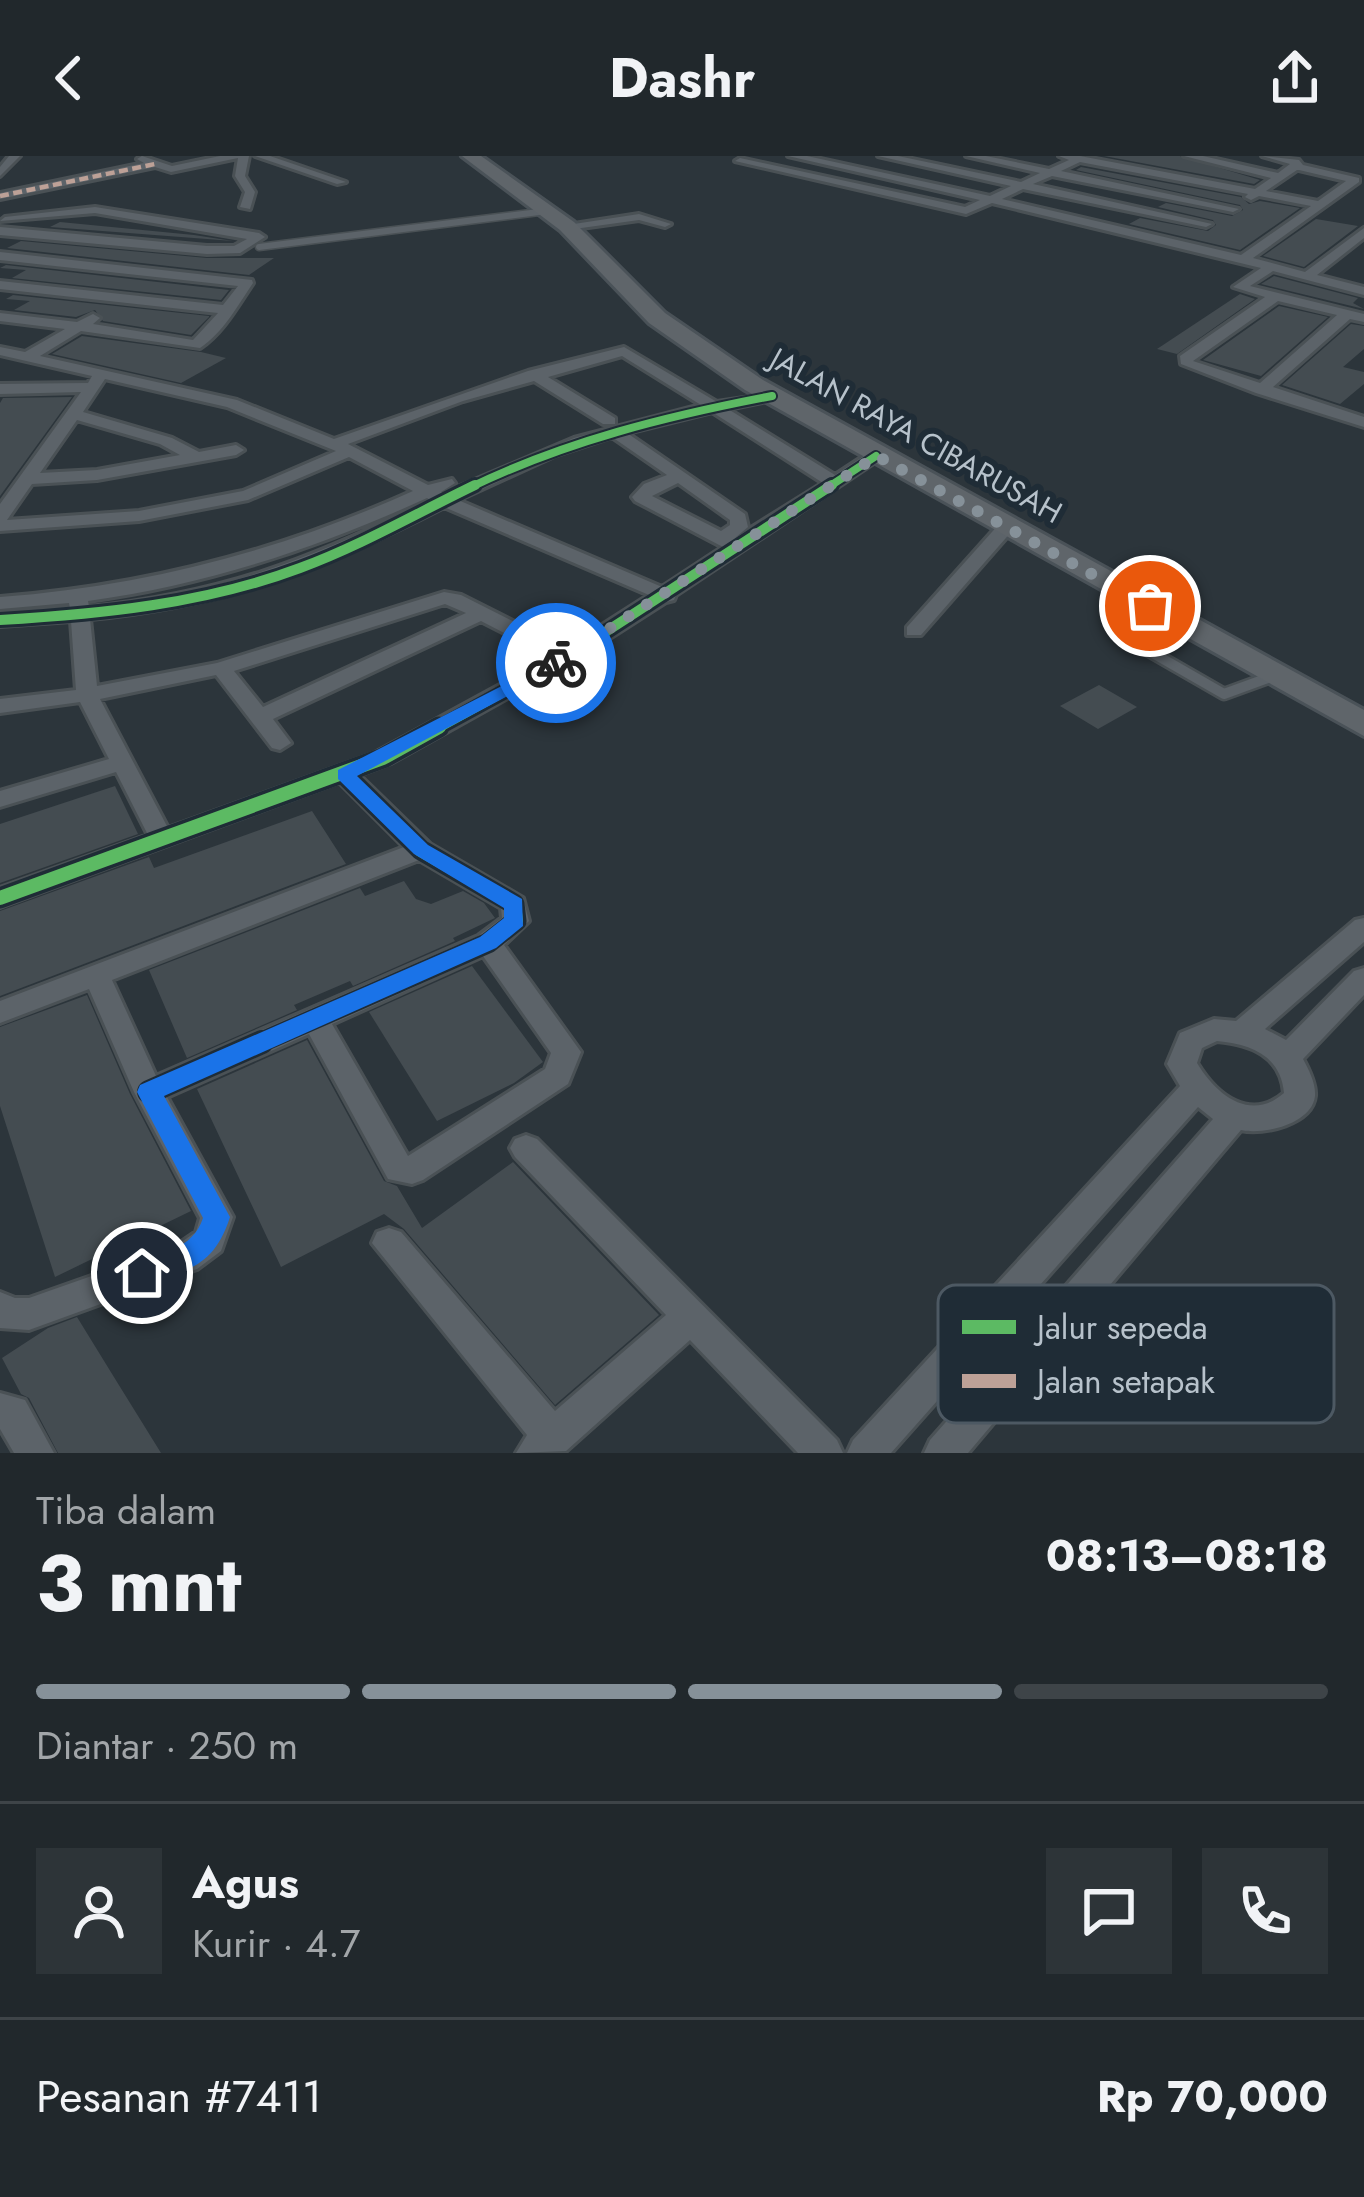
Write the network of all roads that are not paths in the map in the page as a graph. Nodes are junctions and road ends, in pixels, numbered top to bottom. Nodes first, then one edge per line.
1 (17, 156) edge
2 (135, 156) edge
3 (239, 156) edge
4 (260, 156) edge
5 (470, 156) edge
6 (752, 156) edge
7 (793, 156) edge
8 (883, 156) edge
9 (971, 156) edge
10 (1062, 156) edge
11 (1108, 156) edge
12 (1189, 156) edge
13 (1267, 156) edge
14 (1079, 159) junction
15 (154, 164) junction
16 (1299, 167) junction
17 (169, 169) junction
18 (0, 173) edge
19 (1052, 173) junction
20 (1282, 177) junction
21 (182, 180) dead end
22 (340, 182) dead end
23 (1024, 186) junction
24 (1259, 192) junction
25 (0, 196) edge
26 (994, 200) junction
27 (1321, 206) junction
28 (246, 207) dead end
29 (1233, 209) junction
30 (557, 218) junction
31 (1, 224) edge
32 (665, 224) dead end
33 (1206, 224) junction
34 (1364, 232) edge
35 (1171, 243) junction
36 (260, 247) dead end
37 (207, 250) junction
38 (0, 256) edge
39 (1241, 261) junction
40 (1268, 268) junction
41 (168, 273) junction
42 (1306, 278) junction
43 (0, 285) edge
44 (1364, 291) edge
45 (124, 298) junction
46 (1273, 298) junction
47 (228, 310) junction
48 (1356, 316) edge
49 (0, 317) edge
50 (79, 326) junction
51 (0, 352) edge
52 (28, 357) junction
53 (532, 374) junction
54 (97, 380) junction
55 (0, 389) edge
56 (764, 390) junction
57 (1261, 390) junction
58 (1364, 399) edge
59 (710, 402) junction
60 (74, 414) junction
61 (1355, 420) edge
62 (612, 426) junction
63 (342, 447) junction
64 (236, 450) dead end
65 (194, 456) junction
66 (877, 456) junction
67 (680, 476) junction
68 (27, 479) junction
69 (834, 482) junction
70 (436, 496) junction
71 (0, 522) edge
72 (1006, 526) junction
73 (731, 543) junction
74 (667, 596) junction
75 (0, 602) edge
76 (79, 605) junction
77 (482, 613) junction
78 (0, 620) edge
79 (914, 631) dead end
80 (1130, 640) dead end
81 (567, 657) junction
82 (221, 668) junction
83 (1277, 674) junction
84 (88, 695) junction
85 (0, 706) edge
86 (260, 717) junction
87 (1364, 725) edge
88 (280, 743) dead end
89 (122, 763) junction
90 (345, 775) junction
91 (0, 799) edge
92 (162, 839) junction
93 (421, 850) junction
94 (0, 898) edge
95 (1364, 927) edge
96 (488, 943) junction
97 (97, 974) junction
98 (1364, 978) edge
99 (0, 1012) edge
100 (314, 1018) junction
101 (1244, 1031) junction
102 (1287, 1057) junction
103 (1195, 1090) junction
104 (149, 1092) junction
105 (1234, 1116) junction
106 (526, 1148) dead end
107 (389, 1243) dead end
108 (1018, 1285) edge
109 (1088, 1285) edge
110 (5, 1311) edge
111 (689, 1318) junction
112 (938, 1374) edge
113 (0, 1411) edge
114 (969, 1423) edge
115 (544, 1445) edge
116 (35, 1453) edge
117 (824, 1453) edge
118 (866, 1453) edge
119 (943, 1453) edge

1 - 18 street
2 - 15 street
3 - 17 street
3 - 28 street
4 - 22 street
5 - 30 main road, JALAN RAYA CIBARUSAH
6 - 26 street
7 - 26 street
8 - 23 street
9 - 19 street
10 - 14 street
11 - 24 street
12 - 20 street
13 - 16 street
14 - 19 street
14 - 24 street
15 - 17 street
15 - 25 street
16 - 20 street
16 - 27 street
17 - 21 street
19 - 23 street
19 - 29 street
20 - 24 street
23 - 26 street
23 - 33 street
24 - 27 street
24 - 29 street
26 - 35 street
27 - 39 street
29 - 33 street
30 - 32 street
30 - 36 lane
30 - 56 main road, JALAN RAYA CIBARUSAH
31 - 37 street
31 - 37 street
33 - 35 street
34 - 42 street
35 - 39 street
37 - 41 street
38 - 41 street
39 - 40 street
40 - 42 street
40 - 46 street
41 - 45 street
41 - 47 street
42 - 44 street
43 - 45 street
45 - 47 street
45 - 50 street
46 - 48 street
46 - 57 street
47 - 50 street
48 - 57 street
49 - 50 street
50 - 52 street
51 - 52 street
52 - 54 street
53 - 59 street
53 - 62 street
53 - 63 street
54 - 55 street
54 - 60 street
54 - 63 street
56 - 59 street
56 - 66 main road, JALAN RAYA CIBARUSAH
57 - 61 street
58 - 61 street
59 - 62 street
59 - 69 street
60 - 65 street
60 - 68 street
62 - 67 street
62 - 70 street
63 - 70 street
63 - 71 street
64 - 65 street
65 - 68 street
66 - 69 street
66 - 72 main road, JALAN RAYA CIBARUSAH
67 - 73 street
67 - 73 street
68 - 71 street
69 - 73 street
70 - 74 street
70 - 76 street
72 - 79 street
72 - 83 main road, JALAN RAYA CIBARUSAH
73 - 74 street
74 - 81 street
75 - 76 street
76 - 78 street
76 - 84 street
77 - 81 street
77 - 82 street
77 - 86 street
80 - 83 lane
81 - 90 street
82 - 84 street
82 - 86 street
83 - 87 main road, JALAN RAYA CIBARUSAH
84 - 85 street
84 - 89 street
86 - 88 street
89 - 91 street
89 - 92 street
90 - 92 street
90 - 93 street
92 - 94 street
93 - 96 street
93 - 97 street
95 - 101 street
96 - 100 street
96 - 100 street
97 - 99 street
97 - 104 street
98 - 102 street
100 - 104 street
101 - 102 street
101 - 103 street
102 - 105 street
103 - 105 street
103 - 108 street
104 - 110 street
105 - 109 street
106 - 111 street
107 - 115 street
111 - 115 street
111 - 117 street
112 - 118 street
113 - 116 street
114 - 119 street

